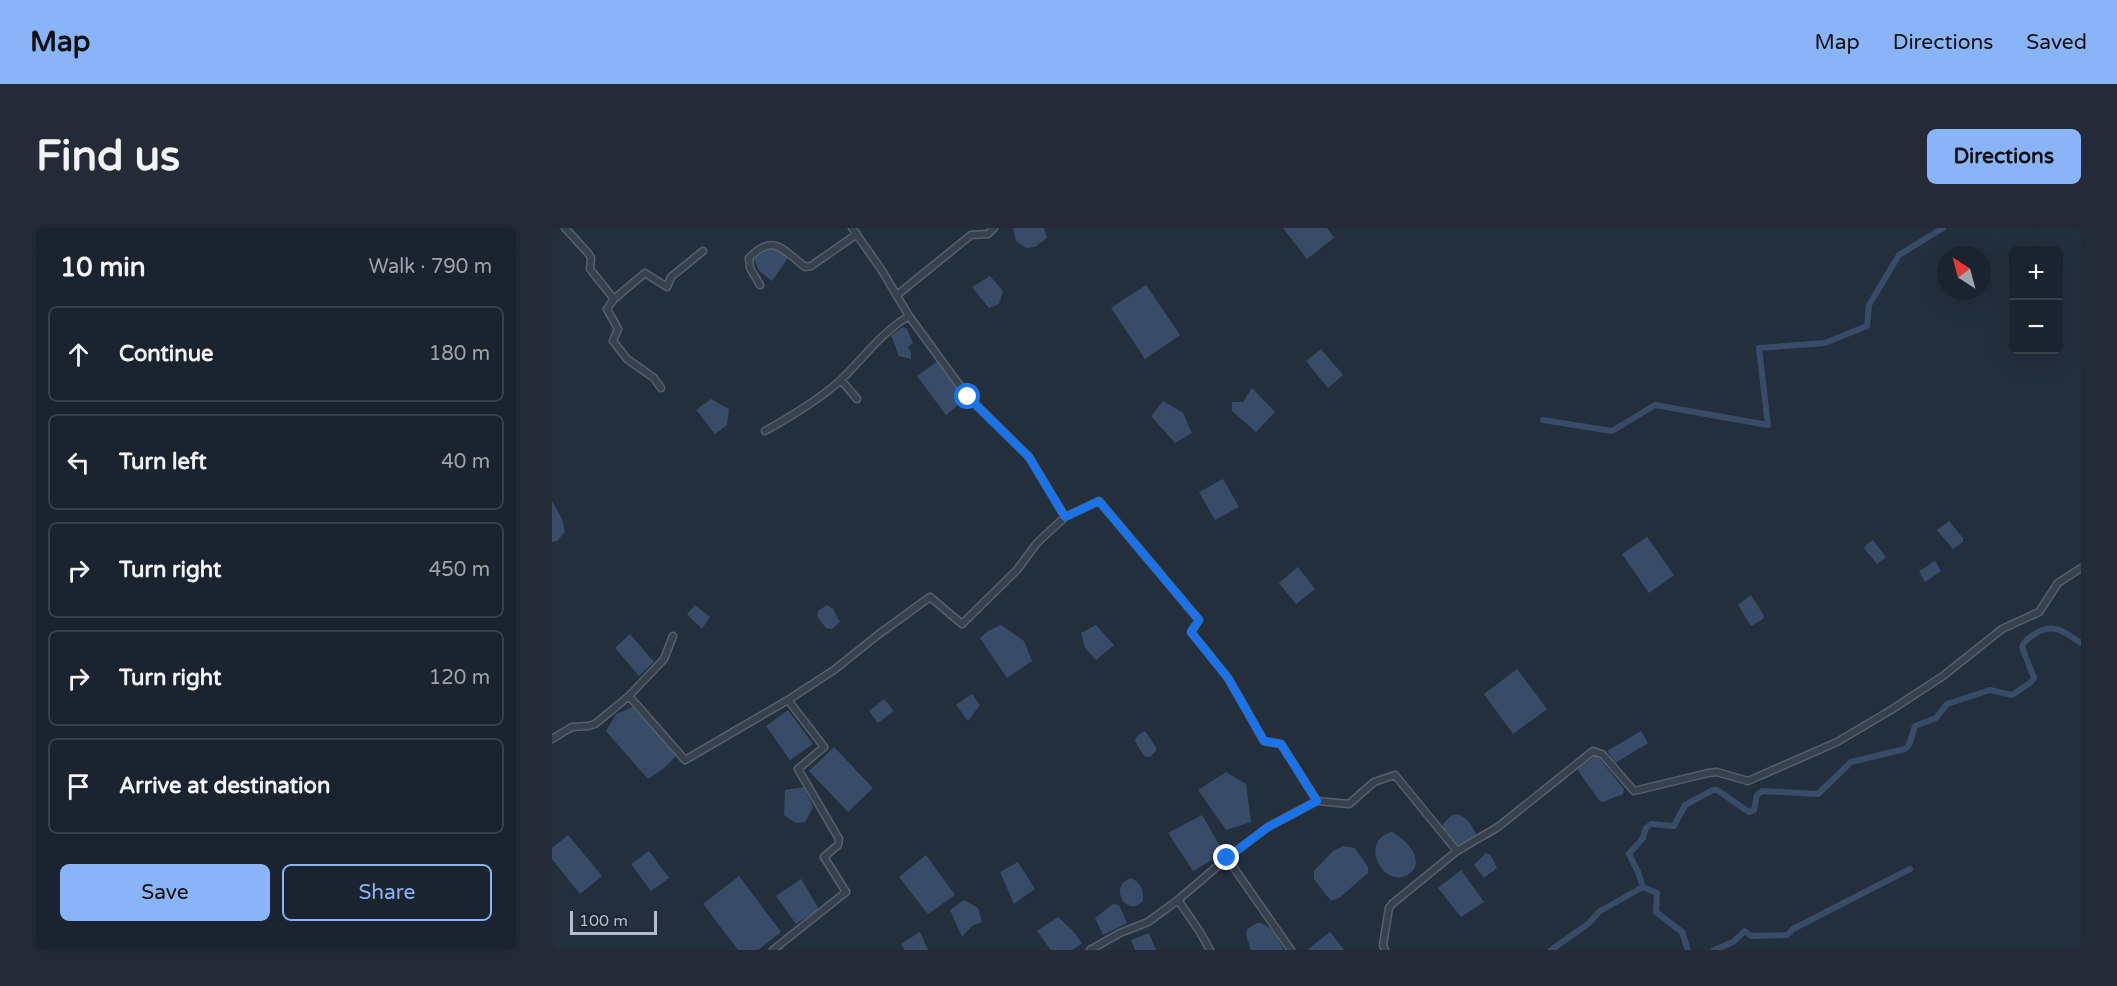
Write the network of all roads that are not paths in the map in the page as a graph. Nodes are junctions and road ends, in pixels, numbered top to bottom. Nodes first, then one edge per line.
1 (565, 228) edge
2 (852, 228) edge
3 (994, 228) edge
4 (857, 234) junction
5 (703, 251) dead end
6 (760, 285) dead end
7 (897, 295) junction
8 (614, 299) junction
9 (909, 316) junction
10 (841, 380) junction
11 (661, 388) dead end
12 (857, 399) dead end
13 (765, 431) dead end
14 (1065, 517) junction
15 (2081, 568) edge
16 (673, 636) dead end
17 (629, 696) junction
18 (788, 700) junction
19 (552, 739) edge
20 (1317, 801) junction
21 (1457, 851) junction
22 (1227, 858) junction
23 (1178, 900) junction
24 (773, 950) edge
25 (1090, 950) edge
26 (1210, 950) edge
27 (1290, 950) edge
28 (1384, 950) edge

1 - 8 street
2 - 4 street
3 - 7 street
4 - 6 street
4 - 7 street
5 - 8 street
7 - 9 street
8 - 11 street
9 - 10 street
9 - 14 street
10 - 12 street
10 - 13 street
14 - 18 street
14 - 20 street
15 - 21 street
16 - 17 street
17 - 18 street
17 - 19 street
18 - 24 street
20 - 21 street
20 - 22 street
21 - 28 street
22 - 23 street
22 - 27 street
23 - 25 street
23 - 26 street

